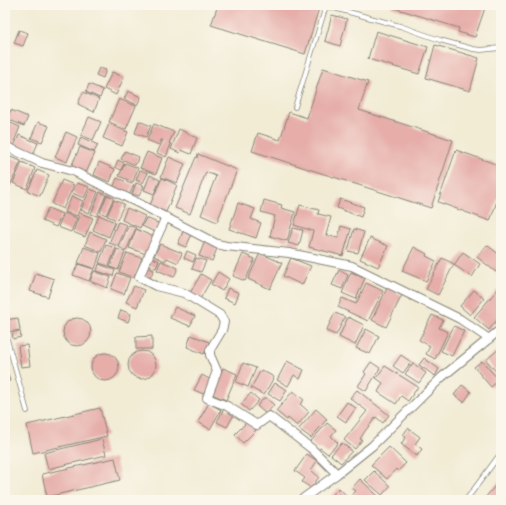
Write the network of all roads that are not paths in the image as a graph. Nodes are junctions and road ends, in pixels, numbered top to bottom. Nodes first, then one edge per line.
1 (324, 6) edge
2 (501, 48) edge
3 (295, 107) dead end
4 (5, 146) edge
5 (166, 217) junction
6 (501, 329) edge
7 (5, 332) edge
8 (489, 339) junction
9 (27, 411) dead end
10 (501, 453) edge
11 (337, 474) junction
12 (302, 500) edge
13 (466, 500) edge

1 - 2 lane
1 - 3 lane
4 - 5 street
5 - 8 street
5 - 11 street
6 - 8 street
7 - 9 lane
8 - 11 street
10 - 13 lane
11 - 12 street

